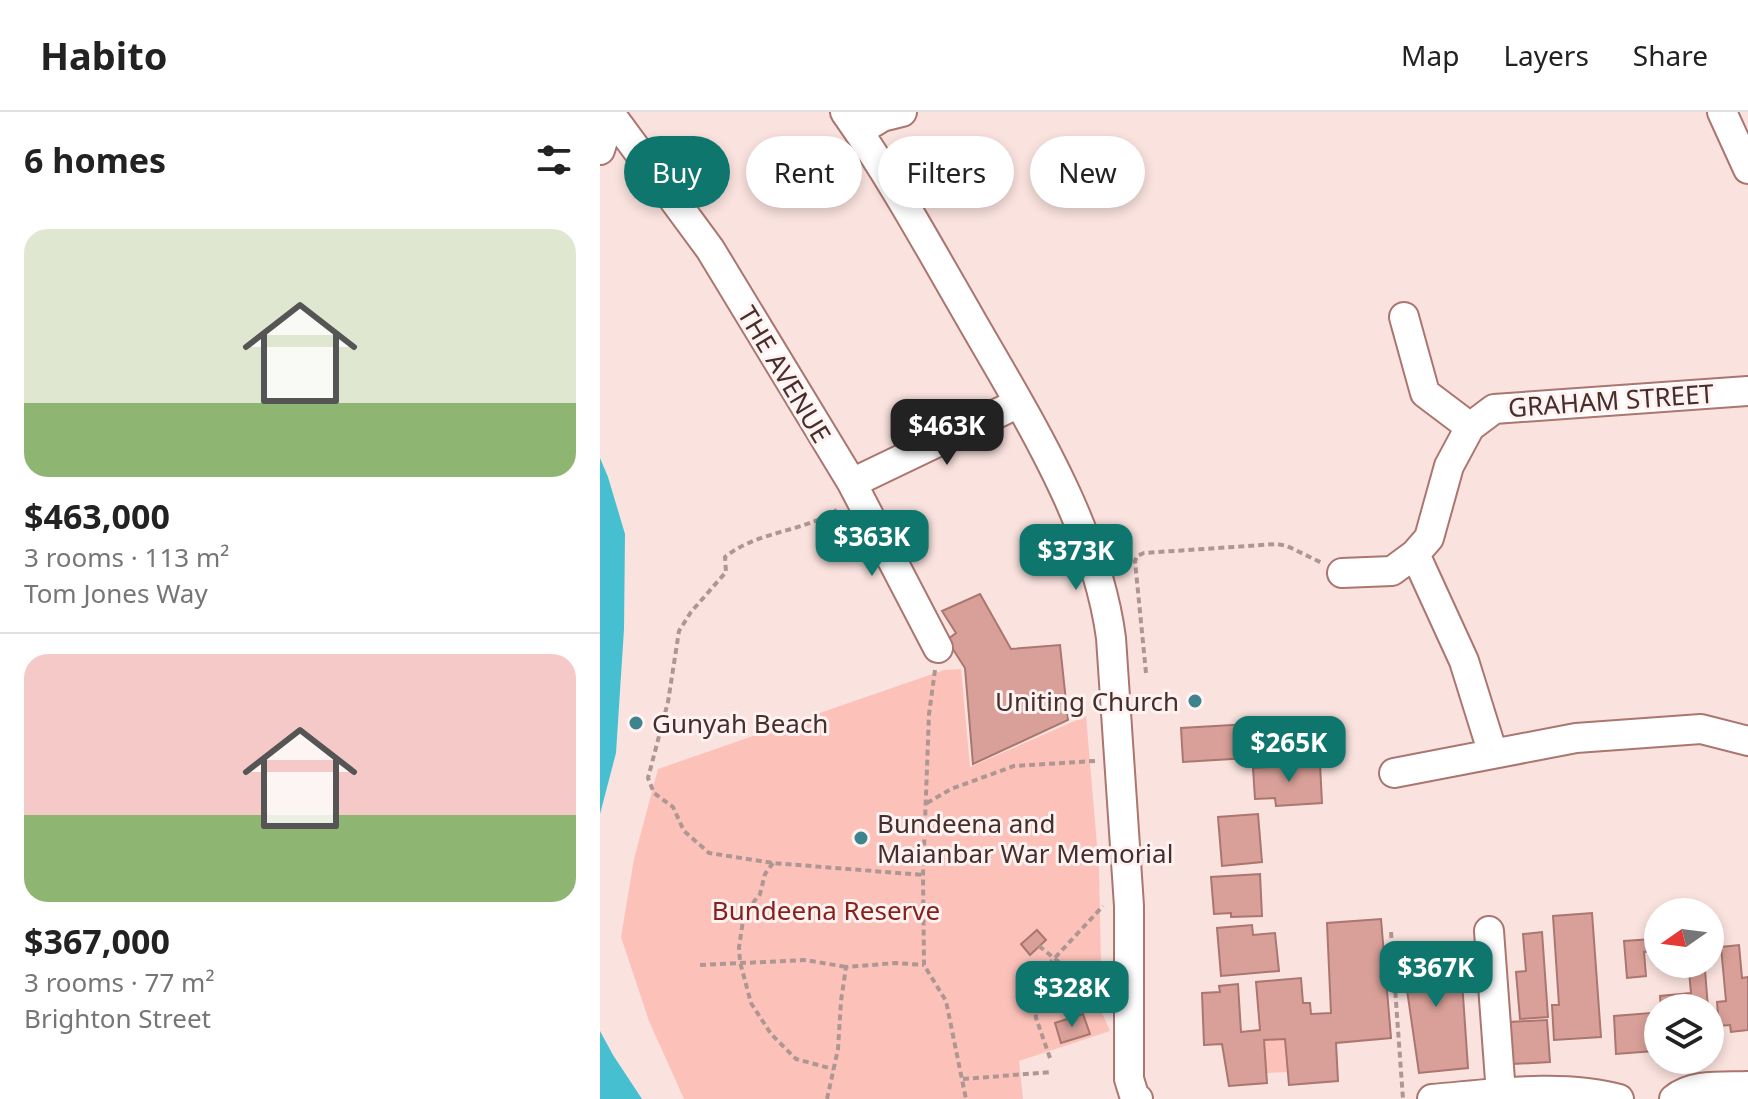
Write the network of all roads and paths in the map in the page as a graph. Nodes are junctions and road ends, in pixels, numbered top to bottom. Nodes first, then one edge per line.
1 (610, 112) edge
2 (902, 112) edge
3 (1722, 112) edge
4 (852, 122) edge
5 (600, 150) edge
6 (1748, 169) edge
7 (1404, 317) dead end
8 (1748, 391) edge
9 (1019, 403) junction
10 (1470, 427) junction
11 (852, 483) junction
12 (1415, 554) junction
13 (1342, 573) joint
14 (938, 648) joint
15 (1146, 673) dead end
16 (1748, 741) edge
17 (1493, 754) junction
18 (1095, 761) dead end
19 (1394, 773) dead end
20 (927, 803) junction
21 (773, 863) junction
22 (923, 875) junction
23 (1107, 901) dead end
24 (1489, 931) dead end
25 (1391, 932) dead end
26 (1039, 946) dead end
27 (1054, 957) junction
28 (740, 962) junction
29 (700, 965) dead end
30 (924, 965) junction
31 (846, 967) junction
32 (1129, 1012) junction
33 (1050, 1058) dead end
34 (833, 1069) junction
35 (1052, 1072) dead end
36 (963, 1079) junction
37 (1748, 1086) edge
38 (1501, 1094) junction
39 (827, 1099) edge
40 (966, 1099) edge
41 (1138, 1099) edge
42 (1403, 1099) edge
43 (1432, 1099) edge
44 (1619, 1099) edge
45 (1674, 1099) edge

1 - 5 street
1 - 11 street, THE AVENUE
2 - 4 street
3 - 6 street
4 - 9 street
7 - 10 street
8 - 10 street, GRAHAM STREET
9 - 11 street
9 - 32 street
10 - 12 street
11 - 14 street, THE AVENUE
11 - 21 path
12 - 13 street
12 - 17 street
13 - 15 path
14 - 20 path
16 - 17 street
17 - 19 street
18 - 20 path
20 - 22 path
21 - 22 path
21 - 28 path
22 - 30 path
23 - 27 path
24 - 38 street
25 - 42 path
26 - 27 path
27 - 32 path
27 - 33 path
28 - 29 path
28 - 31 path
28 - 34 path
30 - 31 path
30 - 36 path
31 - 34 path
32 - 41 street
34 - 39 path
35 - 36 path
36 - 40 path
37 - 45 street
38 - 43 street
38 - 44 street

